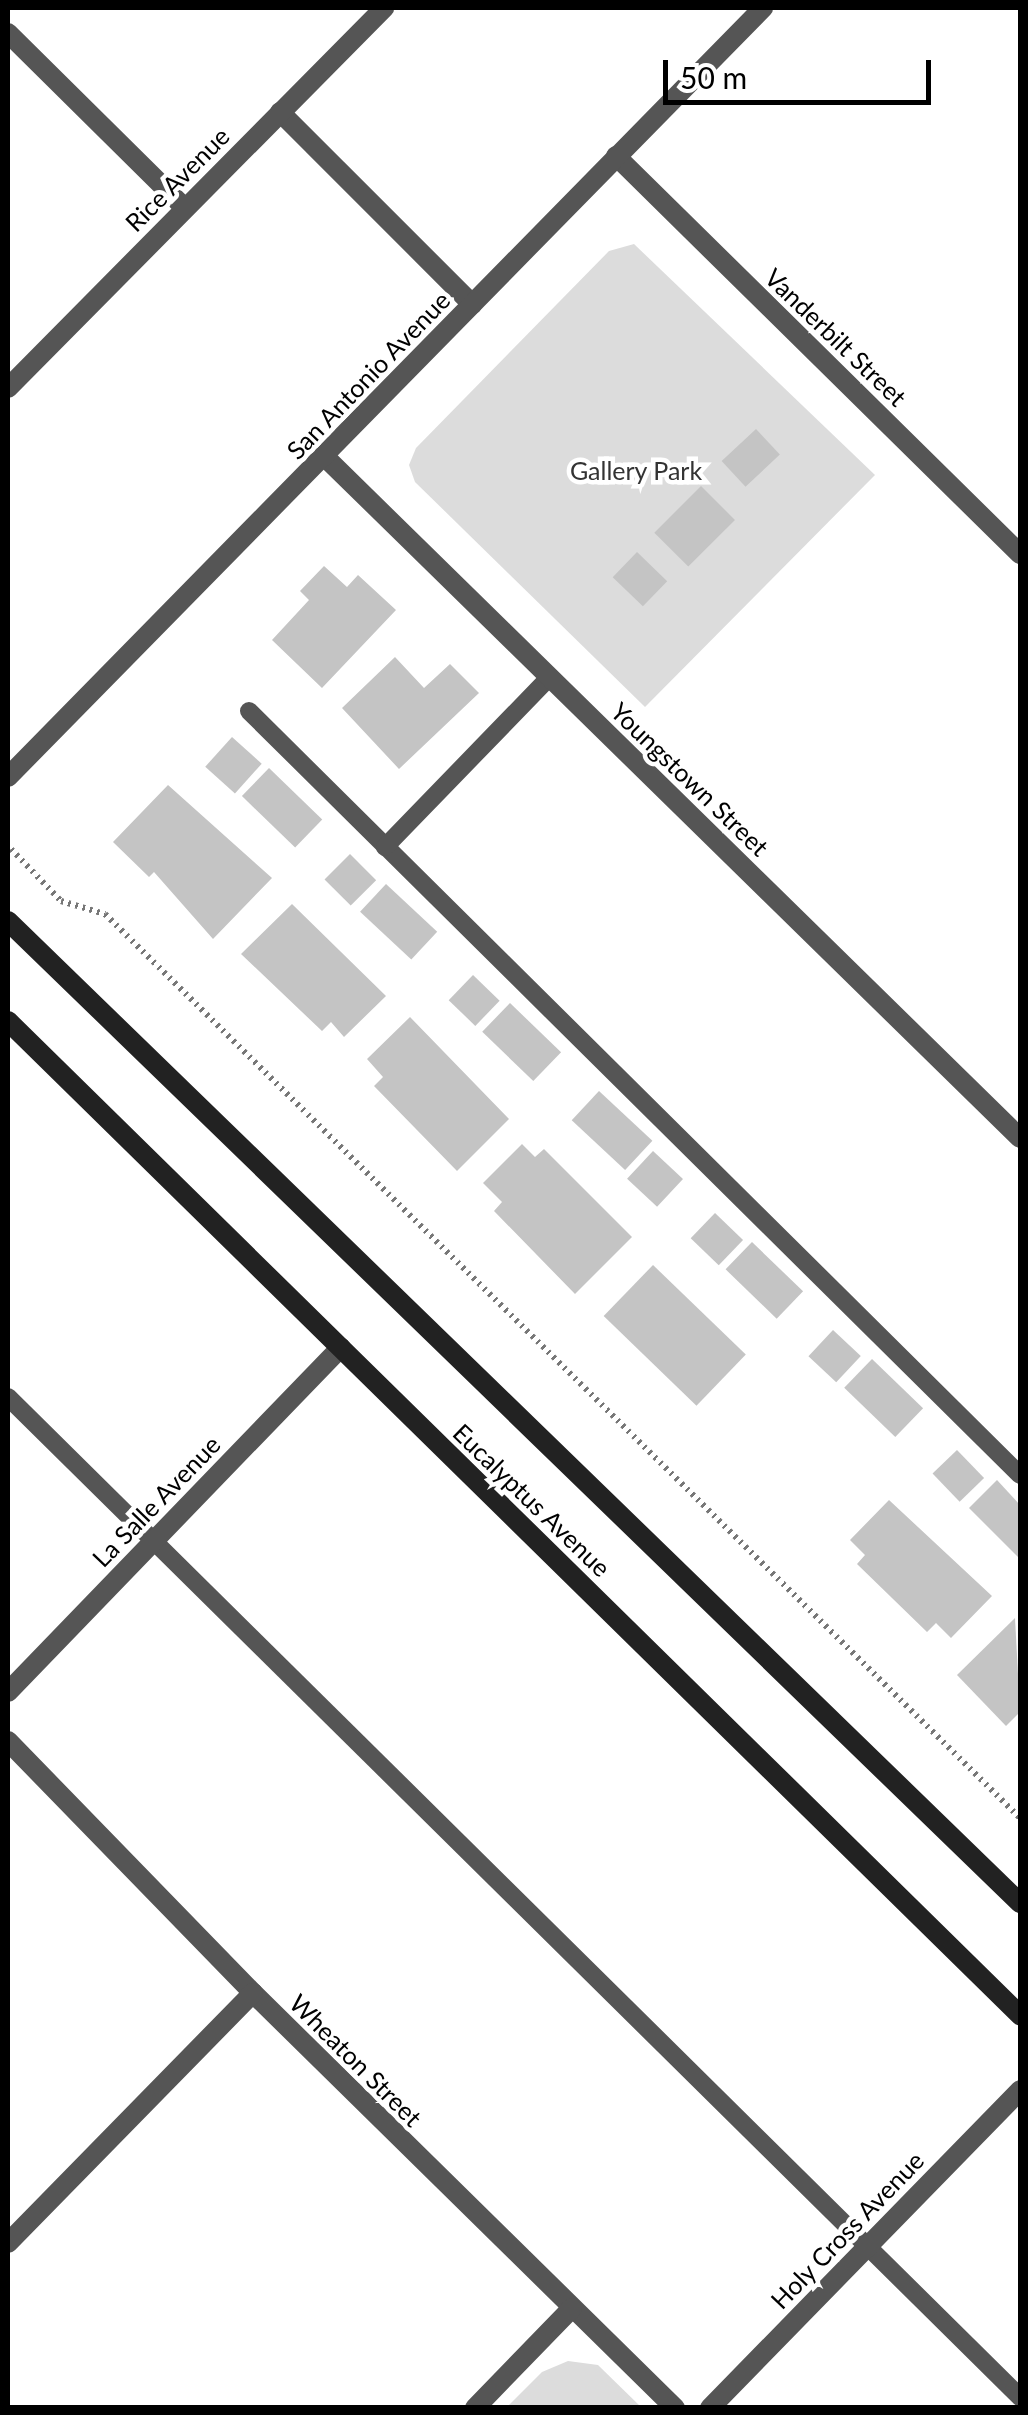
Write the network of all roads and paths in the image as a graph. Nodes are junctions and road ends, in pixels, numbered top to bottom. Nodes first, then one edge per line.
1 (384, 8) edge
2 (762, 8) edge
3 (8, 33) edge
4 (280, 112) junction
5 (616, 156) junction
6 (184, 207) junction
7 (472, 304) junction
8 (8, 388) edge
9 (324, 456) junction
10 (1020, 554) edge
11 (550, 677) junction
12 (249, 711) dead end
13 (8, 776) edge
14 (386, 847) junction
15 (12, 848) dead end
16 (8, 921) edge
17 (8, 1021) edge
18 (1020, 1138) edge
19 (342, 1348) junction
20 (8, 1397) edge
21 (1020, 1475) edge
22 (151, 1542) junction
23 (8, 1692) edge
24 (8, 1741) edge
25 (1020, 1818) edge
26 (1020, 1902) edge
27 (253, 1994) junction
28 (1020, 2014) edge
29 (1020, 2090) edge
30 (8, 2243) edge
31 (865, 2246) junction
32 (572, 2308) junction
33 (1020, 2396) edge
34 (475, 2408) edge
35 (675, 2408) edge
36 (710, 2408) edge

1 - 4 street, Rice Avenue
2 - 5 street, San Antonio Avenue
3 - 6 street
4 - 6 street, Rice Avenue
4 - 7 street
5 - 7 street, San Antonio Avenue
5 - 10 street, Vanderbilt Street
6 - 8 street, Rice Avenue
7 - 9 street, San Antonio Avenue
9 - 11 street, Youngstown Street
9 - 13 street, San Antonio Avenue
11 - 14 lane
11 - 18 street, Youngstown Street
12 - 14 lane
14 - 21 lane
15 - 25 path
16 - 26 street
17 - 19 street, Eucalyptus Avenue
19 - 22 street, La Salle Avenue
19 - 28 street, Eucalyptus Avenue
20 - 22 lane
22 - 23 street, La Salle Avenue
22 - 31 lane
24 - 27 street, Wheaton Street
27 - 30 street
27 - 32 street, Wheaton Street
29 - 31 street, Holy Cross Avenue
31 - 33 lane
31 - 36 street, Holy Cross Avenue
32 - 34 street
32 - 35 street, Wheaton Street

